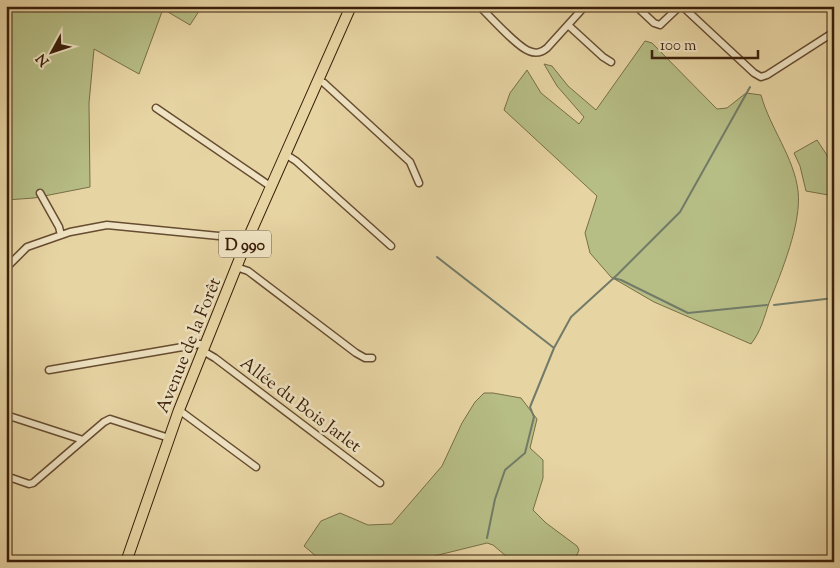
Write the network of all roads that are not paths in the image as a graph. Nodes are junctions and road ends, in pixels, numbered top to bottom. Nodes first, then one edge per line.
1 (351, 6) edge
2 (479, 6) edge
3 (586, 6) edge
4 (636, 6) edge
5 (681, 6) edge
6 (568, 25) junction
7 (834, 32) edge
8 (611, 62) dead end
9 (318, 80) junction
10 (156, 108) dead end
11 (285, 154) junction
12 (419, 183) dead end
13 (270, 186) junction
14 (40, 193) dead end
15 (61, 235) junction
16 (246, 243) junction
17 (391, 246) dead end
18 (236, 267) junction
19 (6, 268) edge
20 (204, 348) junction
21 (372, 358) dead end
22 (49, 370) dead end
23 (179, 410) junction
24 (6, 415) edge
25 (168, 438) junction
26 (83, 440) junction
27 (256, 467) dead end
28 (6, 476) edge
29 (380, 483) dead end
30 (126, 562) edge

1 - 9 main road, Avenue de la Forêt / D 990
2 - 6 street
3 - 6 street
4 - 5 street
5 - 7 street
6 - 8 street
9 - 11 main road, Avenue de la Forêt / D 990
9 - 12 street
10 - 13 street
11 - 13 main road, Avenue de la Forêt / D 990
11 - 17 street
13 - 16 main road, Avenue de la Forêt / D 990
14 - 15 street
15 - 16 street
15 - 19 street
16 - 18 main road, Avenue de la Forêt / D 990
18 - 20 main road, Avenue de la Forêt / D 990
18 - 21 street
20 - 22 street
20 - 23 main road, Avenue de la Forêt / D 990
20 - 29 street, Allée du Bois Jarlet
23 - 25 main road, Avenue de la Forêt / D 990
23 - 27 street
24 - 26 street
25 - 26 street
25 - 30 main road, Avenue de la Forêt / D 990
26 - 28 street

